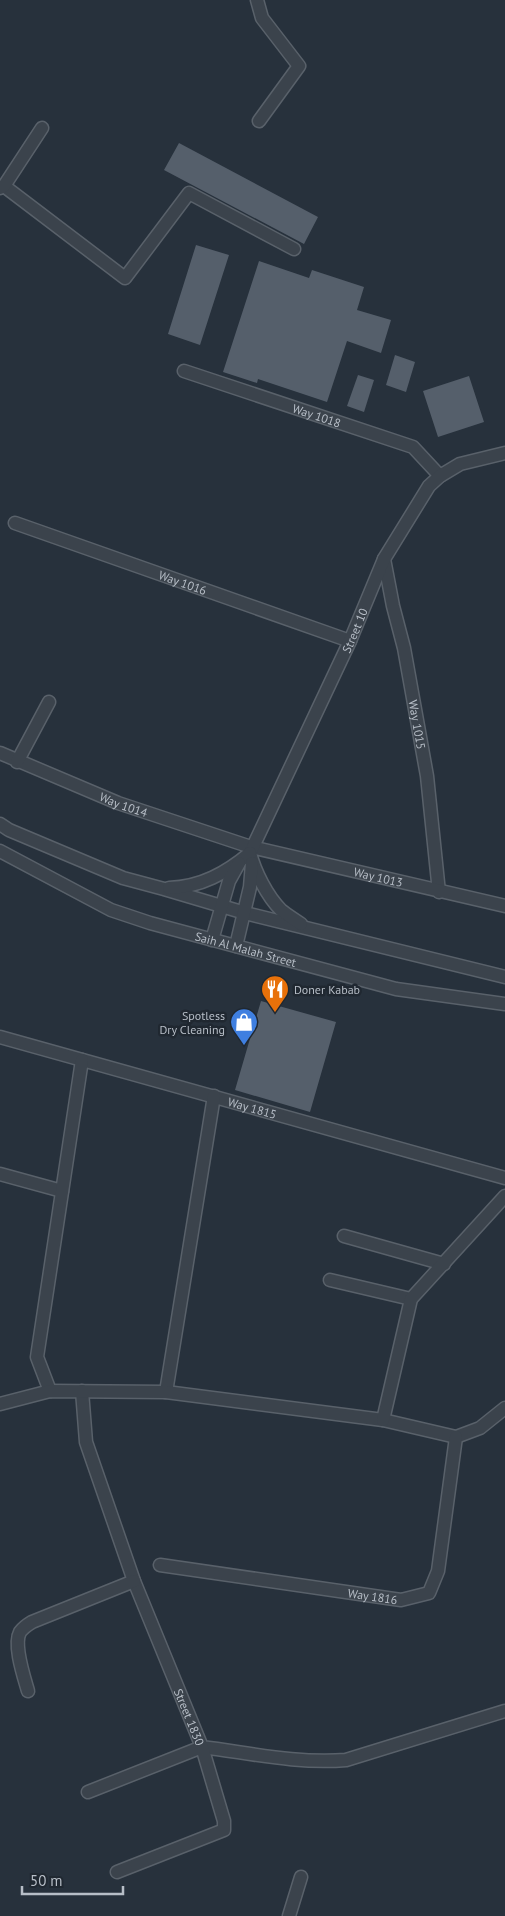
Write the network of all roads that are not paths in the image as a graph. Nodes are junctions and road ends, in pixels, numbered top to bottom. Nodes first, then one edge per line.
1 (257, 0) edge
2 (259, 121) dead end
3 (42, 128) dead end
4 (2, 187) edge
5 (294, 249) dead end
6 (184, 371) dead end
7 (505, 453) edge
8 (440, 476) junction
9 (15, 523) dead end
10 (384, 559) junction
11 (350, 641) junction
12 (49, 702) dead end
13 (0, 753) edge
14 (17, 762) junction
15 (0, 824) edge
16 (0, 851) edge
17 (248, 856) junction
18 (164, 889) junction
19 (439, 892) junction
20 (221, 906) junction
21 (505, 906) edge
22 (245, 913) junction
23 (308, 928) junction
24 (212, 940) junction
25 (236, 946) junction
26 (505, 977) edge
27 (505, 1004) edge
28 (0, 1037) edge
29 (82, 1060) junction
30 (214, 1096) junction
31 (0, 1174) edge
32 (505, 1178) edge
33 (62, 1191) junction
34 (505, 1196) edge
35 (344, 1236) dead end
36 (444, 1264) junction
37 (330, 1280) dead end
38 (411, 1300) junction
39 (50, 1391) junction
40 (82, 1392) junction
41 (166, 1392) junction
42 (0, 1404) edge
43 (505, 1408) edge
44 (383, 1420) junction
45 (456, 1437) junction
46 (160, 1565) dead end
47 (134, 1581) junction
48 (28, 1691) dead end
49 (505, 1711) edge
50 (202, 1747) junction
51 (88, 1792) dead end
52 (117, 1872) dead end
53 (301, 1877) dead end
54 (289, 1916) edge

1 - 2 street
3 - 4 street
4 - 5 street
6 - 8 street, Way 1018
7 - 8 street, Street 10
8 - 10 street, Street 10
9 - 11 street, Way 1016
10 - 11 street, Street 10
10 - 19 street, Way 1015
11 - 17 street, Street 10
12 - 14 street
13 - 14 street, Way 1014
14 - 17 street, Way 1014
15 - 18 street
16 - 24 street, Saih Al Malah Street
17 - 18 street
17 - 19 street, Way 1013
17 - 20 street, Street 10
17 - 22 street
17 - 23 street
18 - 20 street
19 - 21 street, Way 1013
20 - 22 street
20 - 24 street, Street 10
22 - 23 street
22 - 25 street
23 - 26 street
24 - 25 street, Saih Al Malah Street
25 - 27 street, Saih Al Malah Street
28 - 29 street, Way 1815
29 - 30 street, Way 1815
29 - 33 street
30 - 32 street, Way 1815
30 - 41 street
31 - 33 street
33 - 39 street
34 - 36 street
35 - 36 street
36 - 38 street
37 - 38 street
38 - 44 street
39 - 40 street
39 - 42 street
40 - 41 street
40 - 47 street, Street 1830
41 - 44 street
43 - 45 street
44 - 45 street
45 - 46 street, Way 1816
47 - 48 street
47 - 50 street, Street 1830
49 - 50 street, Street 1830
50 - 51 street
50 - 52 street
53 - 54 street

